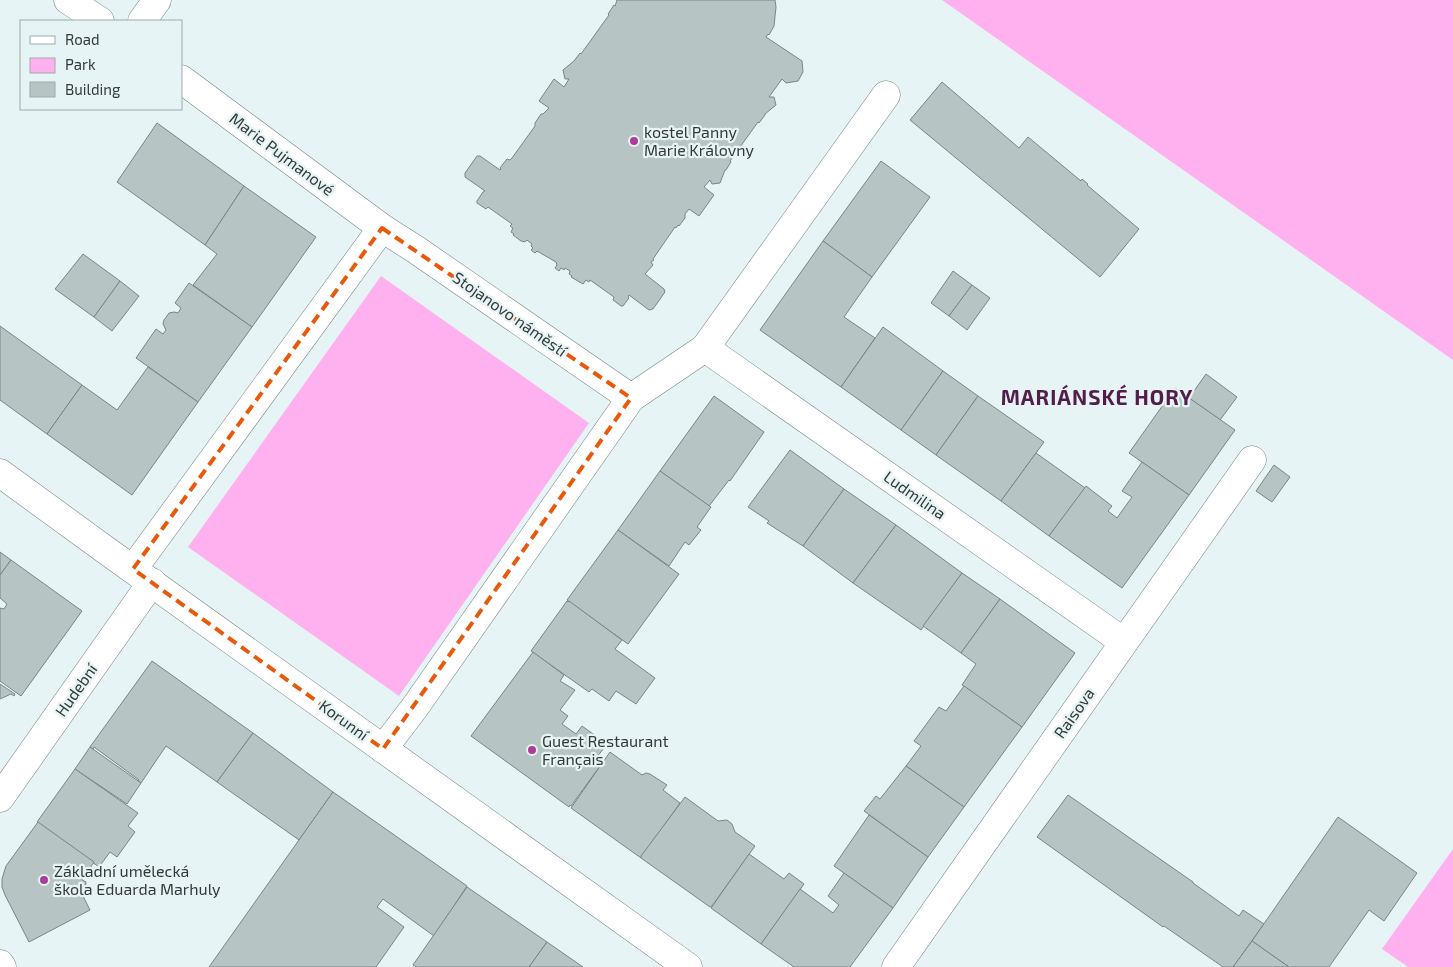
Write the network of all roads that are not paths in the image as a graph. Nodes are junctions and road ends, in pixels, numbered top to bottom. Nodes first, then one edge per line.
1 (68, 0) edge
2 (157, 0) edge
3 (98, 20) edge
4 (143, 20) edge
5 (182, 80) edge
6 (886, 96) dead end
7 (382, 228) junction
8 (705, 348) junction
9 (631, 398) junction
10 (1252, 460) dead end
11 (0, 473) edge
12 (142, 576) junction
13 (1124, 642) junction
14 (383, 749) junction
15 (0, 798) edge
16 (0, 964) edge
17 (2, 967) edge
18 (688, 967) edge
19 (896, 967) edge

1 - 3 street
2 - 4 street
5 - 7 street, Marie Pujmanové
6 - 8 street
7 - 9 street, Stojanovo náměstí
7 - 12 street
8 - 9 street
8 - 13 street, Ludmilina
9 - 14 street
10 - 13 street, Raisova
11 - 12 street, Korunní
12 - 14 street, Korunní
12 - 15 street, Hudební
13 - 19 street, Raisova
14 - 18 street, Korunní
16 - 17 street

